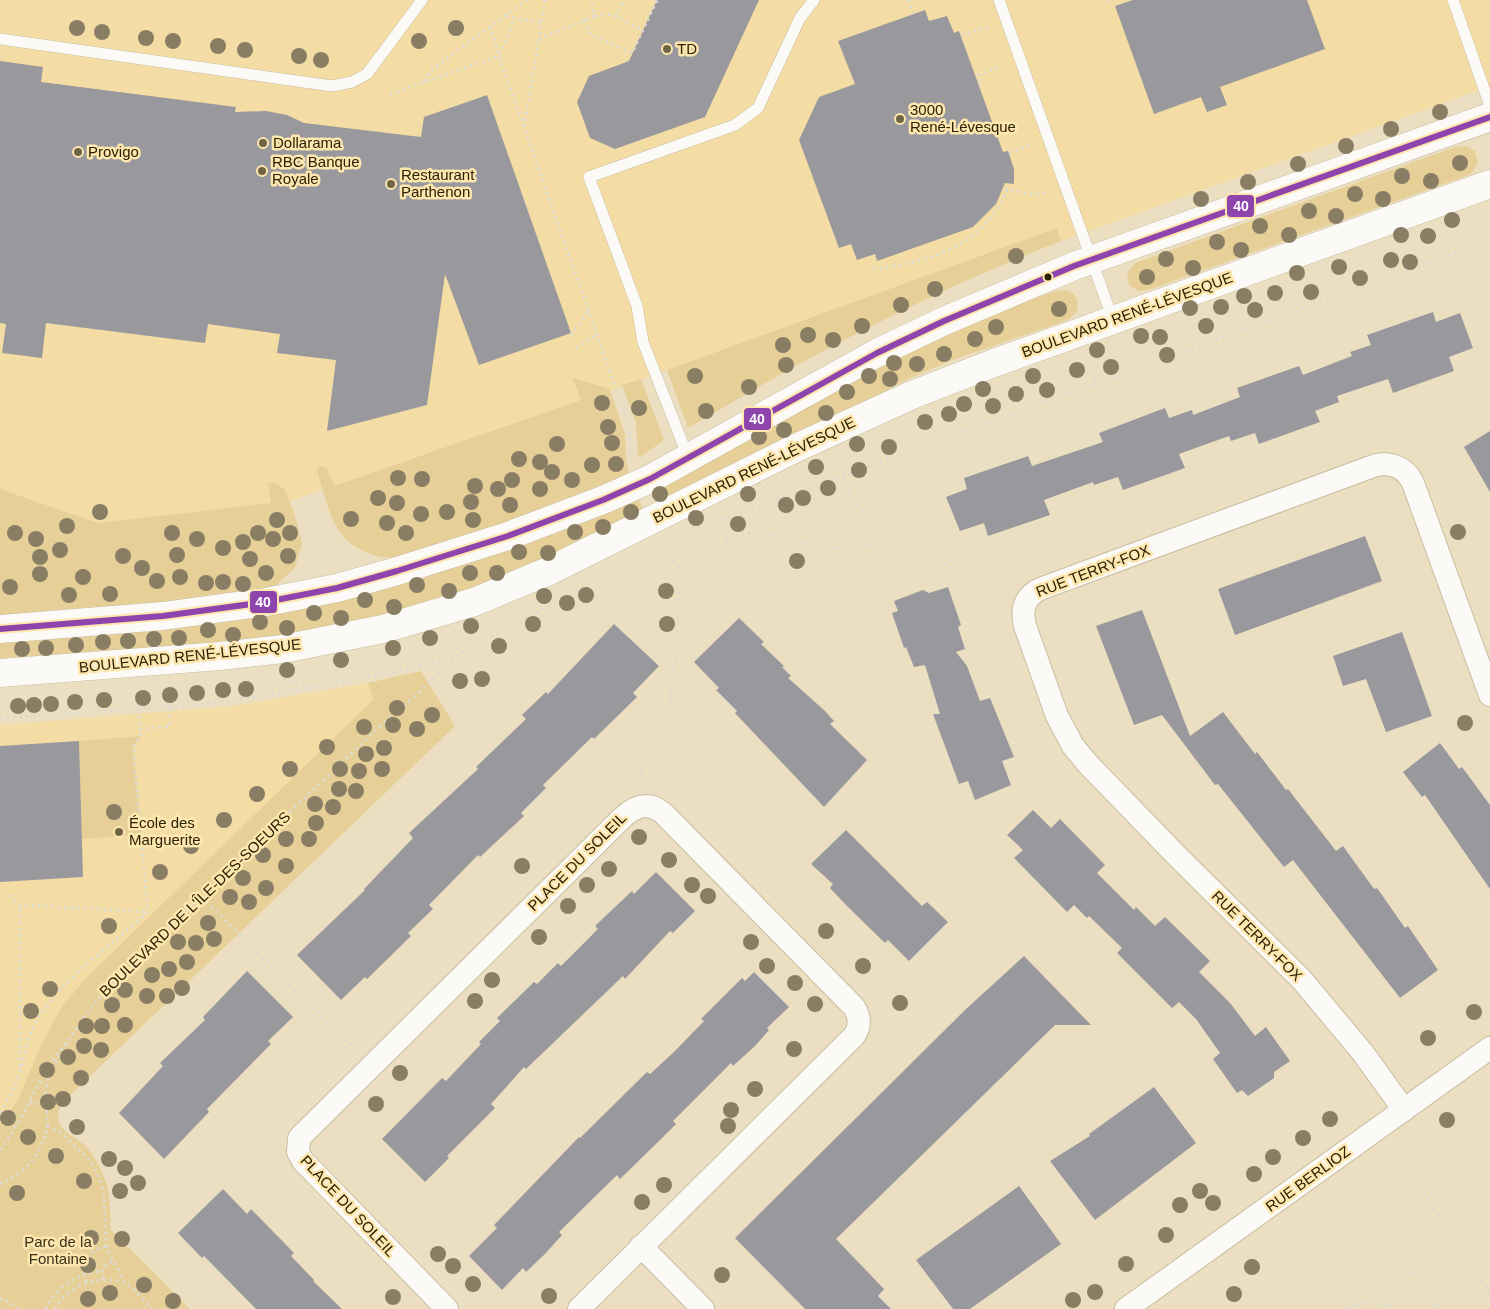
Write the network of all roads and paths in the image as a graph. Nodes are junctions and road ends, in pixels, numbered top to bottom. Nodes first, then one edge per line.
1 (422, 0) edge
2 (527, 0) edge
3 (545, 0) edge
4 (591, 0) edge
5 (621, 0) edge
6 (657, 0) edge
7 (814, 0) edge
8 (908, 0) edge
9 (999, 0) edge
10 (1106, 0) edge
11 (1452, 0) edge
12 (1112, 3) dead end
13 (913, 14) dead end
14 (505, 16) junction
15 (595, 16) junction
16 (616, 16) junction
17 (515, 18) junction
18 (584, 20) junction
19 (542, 22) junction
20 (490, 26) junction
21 (988, 27) dead end
22 (644, 30) junction
23 (961, 35) dead end
24 (0, 39) edge
25 (539, 39) junction
26 (499, 56) junction
27 (1002, 66) dead end
28 (424, 82) junction
29 (979, 86) dead end
30 (390, 94) dead end
31 (1490, 106) edge
32 (1490, 117) edge
33 (524, 127) junction
34 (1031, 145) dead end
35 (1009, 153) dead end
36 (1490, 184) edge
37 (1047, 191) dead end
38 (1490, 240) edge
39 (1092, 260) junction
40 (873, 269) dead end
41 (588, 311) junction
42 (1113, 320) junction
43 (597, 334) junction
44 (572, 336) dead end
45 (576, 348) dead end
46 (1084, 350) dead end
47 (1096, 383) junction
48 (688, 459) junction
49 (632, 464) dead end
50 (843, 476) junction
51 (711, 524) junction
52 (703, 527) dead end
53 (678, 538) dead end
54 (901, 540) junction
55 (728, 541) junction
56 (669, 542) junction
57 (661, 546) dead end
58 (686, 582) junction
59 (590, 584) dead end
60 (994, 592) dead end
61 (0, 630) edge
62 (452, 658) junction
63 (0, 673) edge
64 (278, 678) dead end
65 (310, 688) junction
66 (1490, 695) edge
67 (169, 706) junction
68 (138, 709) junction
69 (0, 718) edge
70 (671, 723) dead end
71 (140, 729) junction
72 (10, 895) dead end
73 (202, 897) junction
74 (20, 905) junction
75 (148, 912) junction
76 (72, 1036) junction
77 (354, 1048) dead end
78 (1490, 1048) edge
79 (20, 1072) junction
80 (30, 1102) junction
81 (44, 1105) junction
82 (2, 1107) edge
83 (1404, 1110) junction
84 (0, 1113) edge
85 (47, 1126) junction
86 (0, 1150) edge
87 (1405, 1165) dead end
88 (0, 1184) edge
89 (1362, 1196) dead end
90 (1459, 1245) dead end
91 (107, 1246) junction
92 (641, 1246) junction
93 (113, 1262) junction
94 (1474, 1269) dead end
95 (102, 1271) junction
96 (84, 1274) junction
97 (1415, 1275) dead end
98 (103, 1279) junction
99 (121, 1280) junction
100 (87, 1282) junction
101 (1490, 1293) edge
102 (1431, 1298) dead end
103 (0, 1299) edge
104 (1391, 1307) dead end
105 (19, 1309) edge
106 (46, 1309) edge
107 (56, 1309) edge
108 (152, 1309) edge
109 (447, 1309) edge
110 (579, 1309) edge
111 (704, 1309) edge
112 (1126, 1309) edge
113 (1347, 1309) edge
114 (1438, 1309) edge

1 - 24 lane
2 - 14 path
3 - 19 path
4 - 15 path
5 - 16 path
6 - 22 path
7 - 48 lane
8 - 13 path
9 - 39 lane
10 - 12 path
11 - 31 lane
14 - 17 path
14 - 20 path
15 - 16 path
15 - 18 path
16 - 22 path
17 - 19 path
17 - 26 path
18 - 22 path
18 - 25 path
19 - 25 path
20 - 26 path
20 - 28 path
21 - 23 path
25 - 33 path
26 - 28 path
26 - 33 path
27 - 29 path
28 - 30 path
32 - 39 street
33 - 41 path
34 - 35 path
36 - 42 street, BOULEVARD RENÉ-LÉVESQUE
37 - 40 path
38 - 47 path, BOULEVARD RENÉ-LÉVESQUE
39 - 42 lane
39 - 48 street
41 - 43 path
41 - 44 path
42 - 63 street, BOULEVARD RENÉ-LÉVESQUE
43 - 45 path
43 - 49 path
46 - 47 path
47 - 50 path, BOULEVARD RENÉ-LÉVESQUE
48 - 61 street
50 - 51 path, BOULEVARD RENÉ-LÉVESQUE
50 - 54 path
51 - 52 path, BOULEVARD RENÉ-LÉVESQUE
51 - 55 path
53 - 56 path, BOULEVARD RENÉ-LÉVESQUE
54 - 55 path
54 - 60 path
55 - 58 path
56 - 57 path, BOULEVARD RENÉ-LÉVESQUE
56 - 58 path
58 - 70 path
59 - 62 path, BOULEVARD RENÉ-LÉVESQUE
62 - 65 path, BOULEVARD RENÉ-LÉVESQUE
62 - 73 path, BOULEVARD DE L'ÎLE-DES-SOEURS
64 - 65 path, BOULEVARD RENÉ-LÉVESQUE
65 - 67 path, BOULEVARD RENÉ-LÉVESQUE
66 - 83 street, RUE TERRY-FOX
67 - 68 path, BOULEVARD RENÉ-LÉVESQUE
67 - 71 path
68 - 69 path, BOULEVARD RENÉ-LÉVESQUE
68 - 71 path
71 - 75 path
72 - 74 path
73 - 76 path, BOULEVARD DE L'ÎLE-DES-SOEURS
73 - 77 path
74 - 75 path
74 - 79 path
75 - 79 path
76 - 80 path
76 - 81 path, BOULEVARD DE L'ÎLE-DES-SOEURS
78 - 83 street, RUE BERLIOZ
79 - 82 path
80 - 81 path
80 - 86 path
81 - 85 path, BOULEVARD DE L'ÎLE-DES-SOEURS
82 - 84 path
83 - 112 street, RUE BERLIOZ
85 - 88 path, BOULEVARD DE L'ÎLE-DES-SOEURS
85 - 91 path
87 - 90 path
89 - 97 path
91 - 93 path
91 - 96 path
92 - 109 street, PLACE DU SOLEIL
92 - 110 street, PLACE DU SOLEIL
92 - 111 street
93 - 95 path
93 - 99 path
94 - 101 path
95 - 96 path
95 - 98 path
96 - 100 path
96 - 106 path
98 - 99 path
98 - 100 path
99 - 108 path
100 - 107 path
102 - 114 path
103 - 105 path
104 - 113 path

